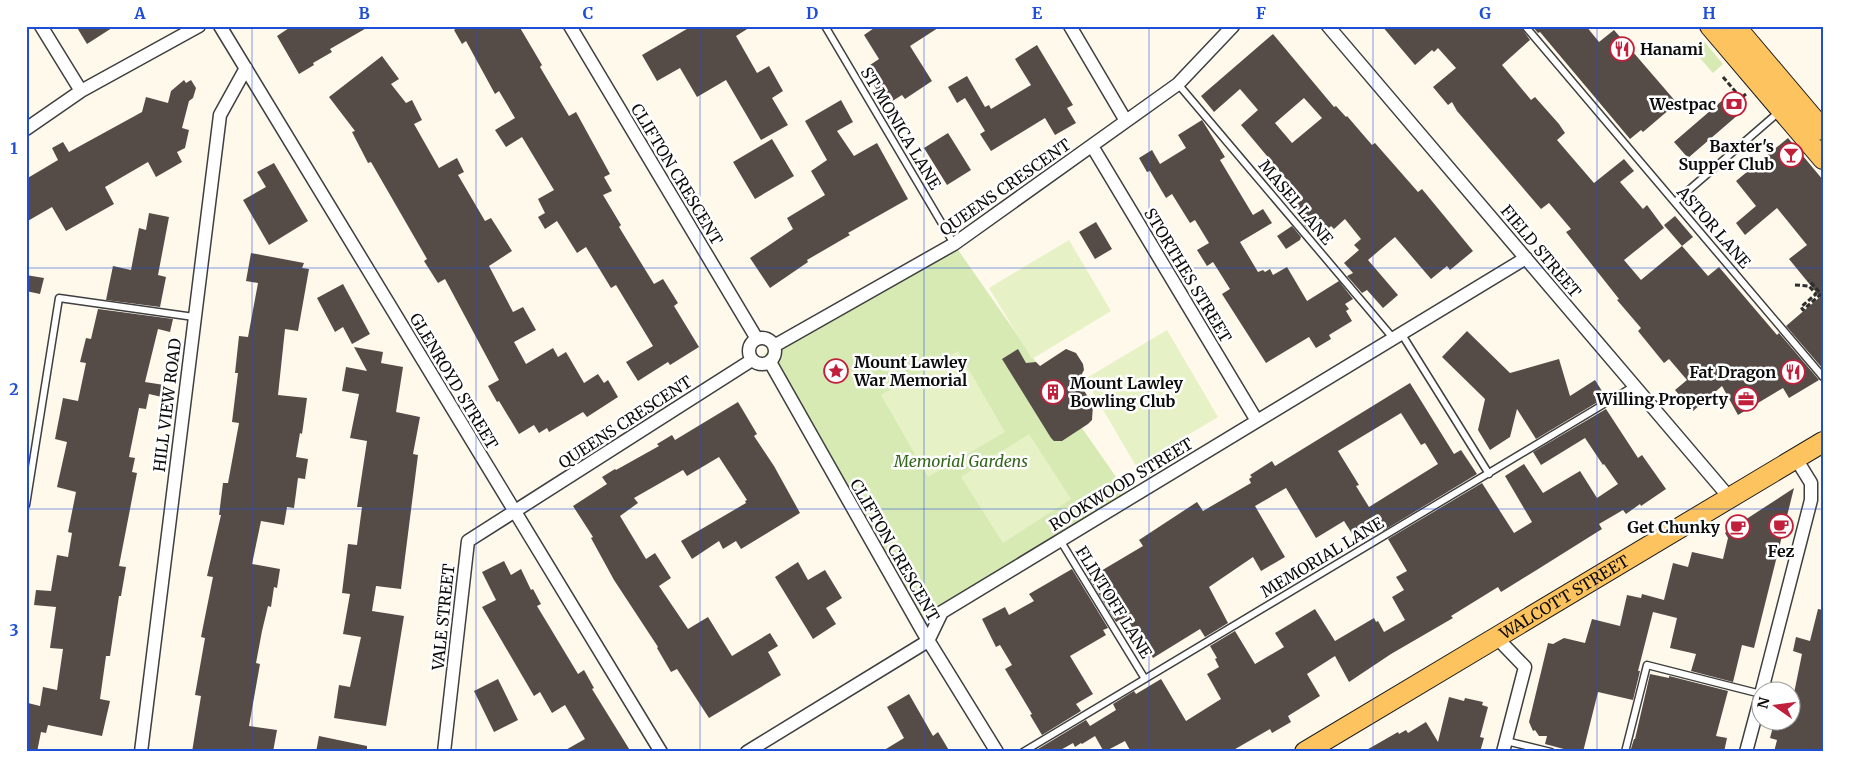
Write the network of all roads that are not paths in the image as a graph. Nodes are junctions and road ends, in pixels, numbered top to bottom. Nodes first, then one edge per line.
1 (41, 26) edge
2 (199, 26) edge
3 (220, 26) edge
4 (570, 26) edge
5 (824, 26) edge
6 (1070, 26) edge
7 (1233, 26) edge
8 (1328, 26) edge
9 (1525, 26) edge
10 (1710, 26) edge
11 (1735, 26) edge
12 (246, 68) junction
13 (1178, 84) junction
14 (81, 91) junction
15 (1788, 104) junction
16 (1126, 121) junction
17 (26, 130) edge
18 (1823, 130) edge
19 (1092, 146) junction
20 (1823, 159) edge
21 (1675, 202) junction
22 (954, 244) junction
23 (1526, 258) junction
24 (194, 317) junction
25 (1397, 336) junction
26 (757, 340) junction
27 (774, 346) junction
28 (752, 360) junction
29 (770, 362) junction
30 (1823, 377) edge
31 (1634, 386) junction
32 (1257, 421) junction
33 (1823, 442) edge
34 (1795, 457) junction
35 (1489, 474) junction
36 (1729, 497) junction
37 (26, 505) edge
38 (515, 512) junction
39 (1060, 540) junction
40 (1497, 638) junction
41 (928, 641) junction
42 (1145, 679) junction
43 (1764, 680) edge
44 (1752, 690) edge
45 (1752, 728) edge
46 (1505, 746) edge
47 (141, 752) edge
48 (444, 752) edge
49 (661, 752) edge
50 (747, 752) edge
51 (997, 752) edge
52 (1023, 752) edge
53 (1305, 752) edge
54 (1551, 752) edge
55 (1625, 752) edge
56 (1746, 752) edge

1 - 14 street
2 - 14 street
3 - 12 street, GLENROYD STREET
4 - 26 street, CLIFTON CRESCENT
5 - 22 lane, ST MONICA LANE
6 - 16 street
7 - 13 street, QUEENS CRESCENT
8 - 23 street, FIELD STREET
9 - 21 lane, ASTOR LANE
10 - 15 main road
11 - 15 main road
12 - 24 street, HILL VIEW ROAD
12 - 38 street, GLENROYD STREET
13 - 16 street, QUEENS CRESCENT
13 - 25 lane, MASEL LANE
14 - 17 street
15 - 18 main road
15 - 20 main road
15 - 21 lane
16 - 19 street, QUEENS CRESCENT
19 - 22 street, QUEENS CRESCENT
19 - 32 street, STORTHES STREET
21 - 30 lane, ASTOR LANE
22 - 27 street, QUEENS CRESCENT
23 - 25 street, ROOKWOOD STREET
23 - 31 street, FIELD STREET
24 - 37 lane
24 - 47 street, HILL VIEW ROAD
25 - 32 street, ROOKWOOD STREET
25 - 35 lane, MASEL LANE
26 - 27 street
26 - 28 street
27 - 29 street
28 - 29 street
28 - 38 street, QUEENS CRESCENT
29 - 41 street, CLIFTON CRESCENT
31 - 35 lane, MEMORIAL LANE
31 - 36 street, FIELD STREET
32 - 39 street, ROOKWOOD STREET
33 - 34 main road, WALCOTT STREET
34 - 36 main road, WALCOTT STREET
34 - 43 street
35 - 42 lane, MEMORIAL LANE
36 - 40 main road, WALCOTT STREET
38 - 48 street, VALE STREET
38 - 49 street, GLENROYD STREET
39 - 41 street, ROOKWOOD STREET
39 - 42 lane, FLINTOFF LANE
40 - 46 street
40 - 53 main road, WALCOTT STREET
41 - 50 street
41 - 51 street, CLIFTON CRESCENT
42 - 52 lane, MEMORIAL LANE
44 - 55 lane
45 - 56 street
46 - 54 lane

